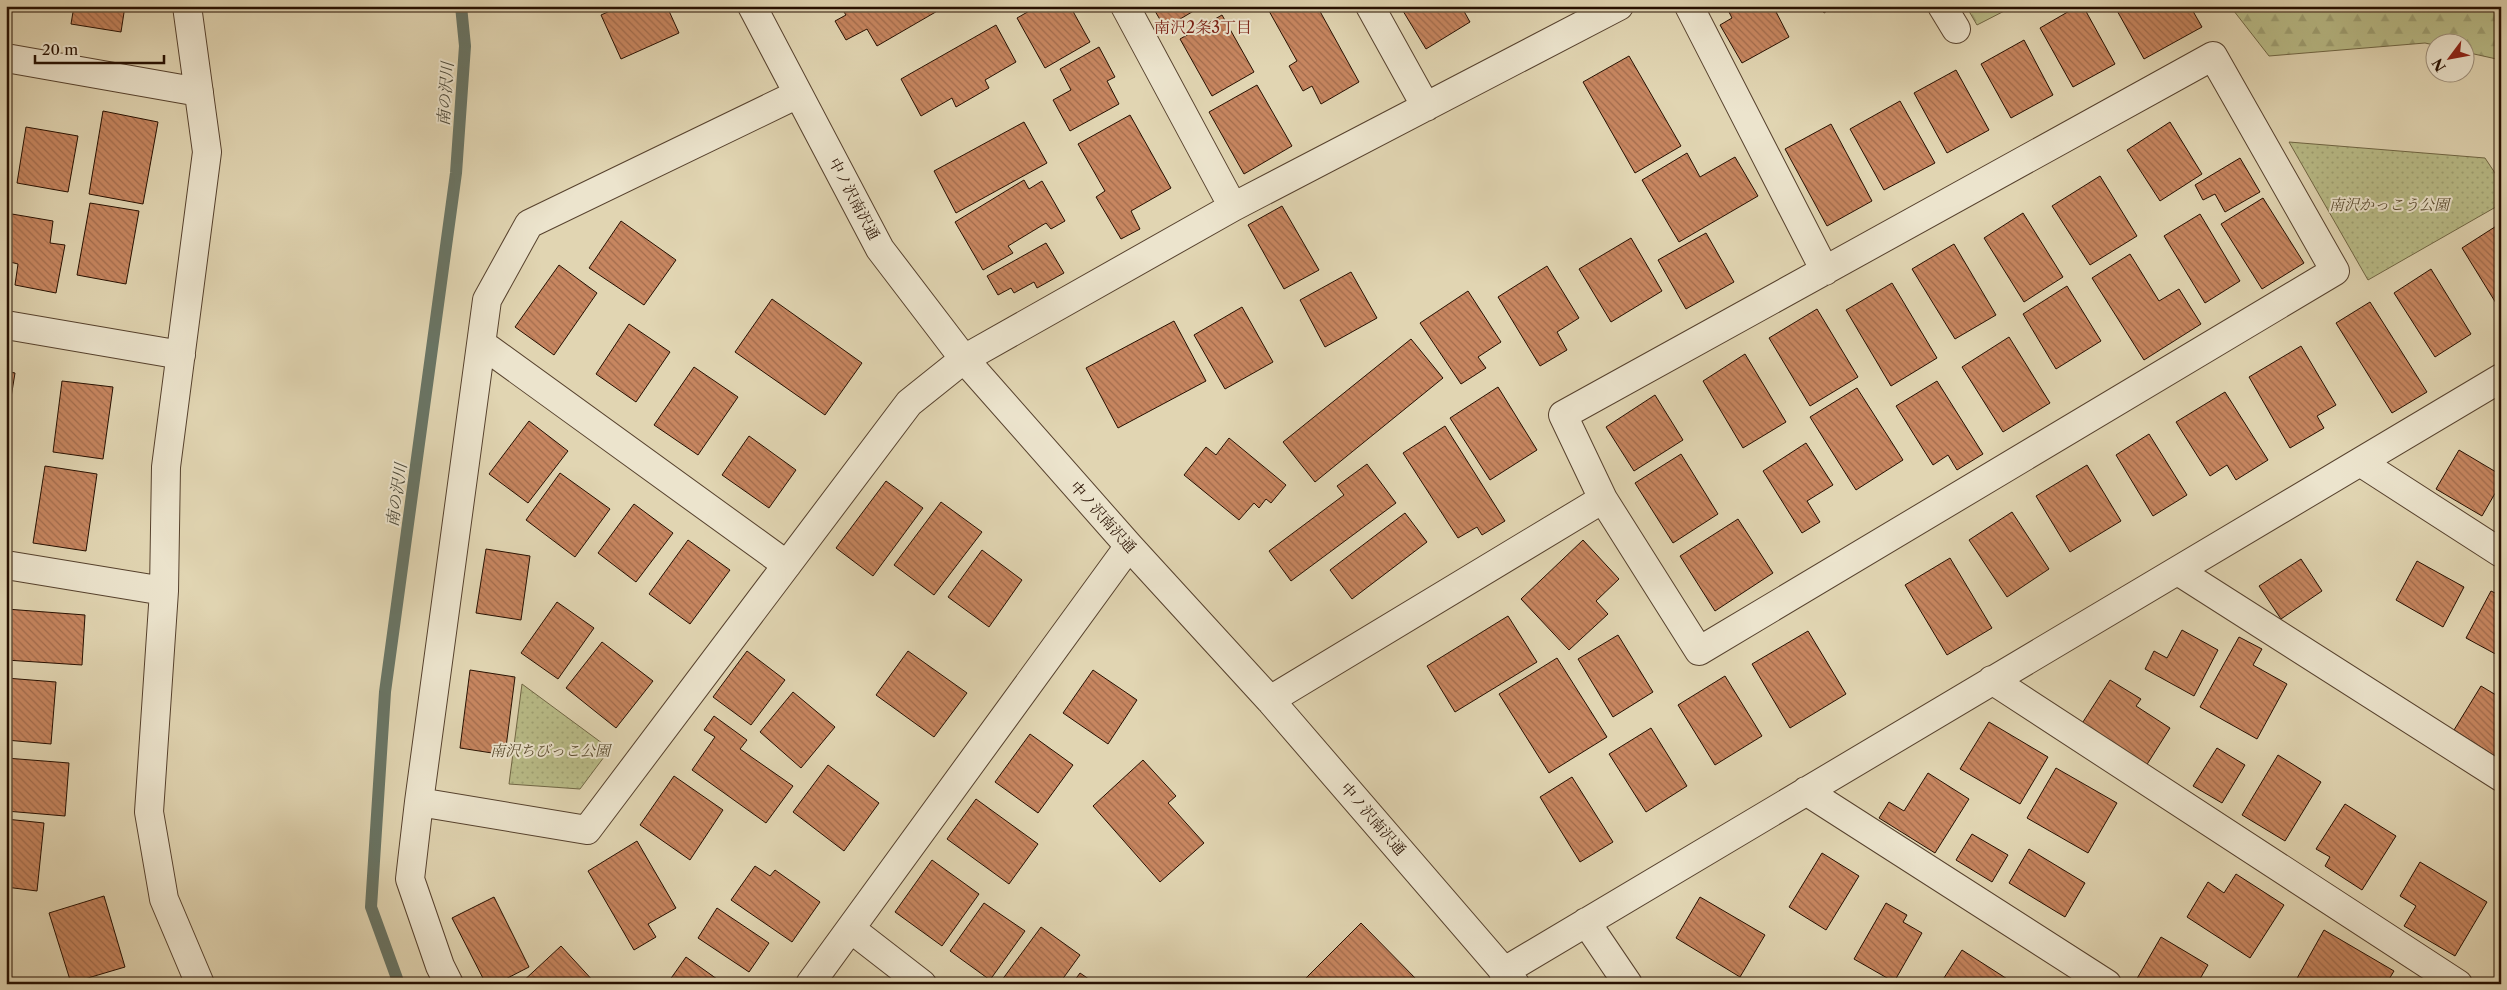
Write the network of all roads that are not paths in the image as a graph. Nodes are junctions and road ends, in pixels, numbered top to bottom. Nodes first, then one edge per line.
1 (187, 6) edge
2 (752, 6) edge
3 (1125, 6) edge
4 (1370, 6) edge
5 (1619, 6) edge
6 (1689, 6) edge
7 (6, 58) edge
8 (199, 92) junction
9 (798, 94) junction
10 (1426, 106) junction
11 (1233, 207) junction
12 (1824, 271) junction
13 (6, 325) edge
14 (482, 344) junction
15 (181, 355) junction
16 (964, 359) junction
17 (2501, 378) edge
18 (2360, 462) junction
19 (1603, 499) junction
20 (1129, 546) junction
21 (2501, 553) edge
22 (6, 565) edge
23 (787, 565) junction
24 (2178, 570) junction
25 (164, 591) junction
26 (1992, 680) junction
27 (1270, 700) junction
28 (2501, 777) edge
29 (1806, 791) junction
30 (419, 802) junction
31 (1586, 922) junction
32 (851, 929) junction
33 (1509, 978) edge
34 (200, 984) edge
35 (449, 984) edge
36 (810, 984) edge
37 (922, 984) edge
38 (1628, 984) edge
39 (2107, 984) edge
40 (2458, 984) edge

1 - 8 street
2 - 9 street, 中ノ沢南沢通
3 - 11 street
4 - 10 street
5 - 10 street
6 - 12 street
7 - 8 street
8 - 15 street
9 - 14 street
9 - 16 street, 中ノ沢南沢通
10 - 11 street
11 - 16 street
12 - 19 street
12 - 19 street
13 - 15 street
14 - 23 street
14 - 30 street
15 - 25 street
16 - 20 street, 中ノ沢南沢通
16 - 23 street
17 - 18 street
18 - 21 street
18 - 24 street
19 - 27 street
20 - 27 street, 中ノ沢南沢通
20 - 32 street
22 - 25 street
23 - 30 street
24 - 26 street
24 - 28 street
25 - 34 street
26 - 29 street
26 - 40 street
27 - 33 street, 中ノ沢南沢通
29 - 31 street
29 - 39 street
30 - 35 street
31 - 33 street
31 - 38 street
32 - 36 street
32 - 37 street

